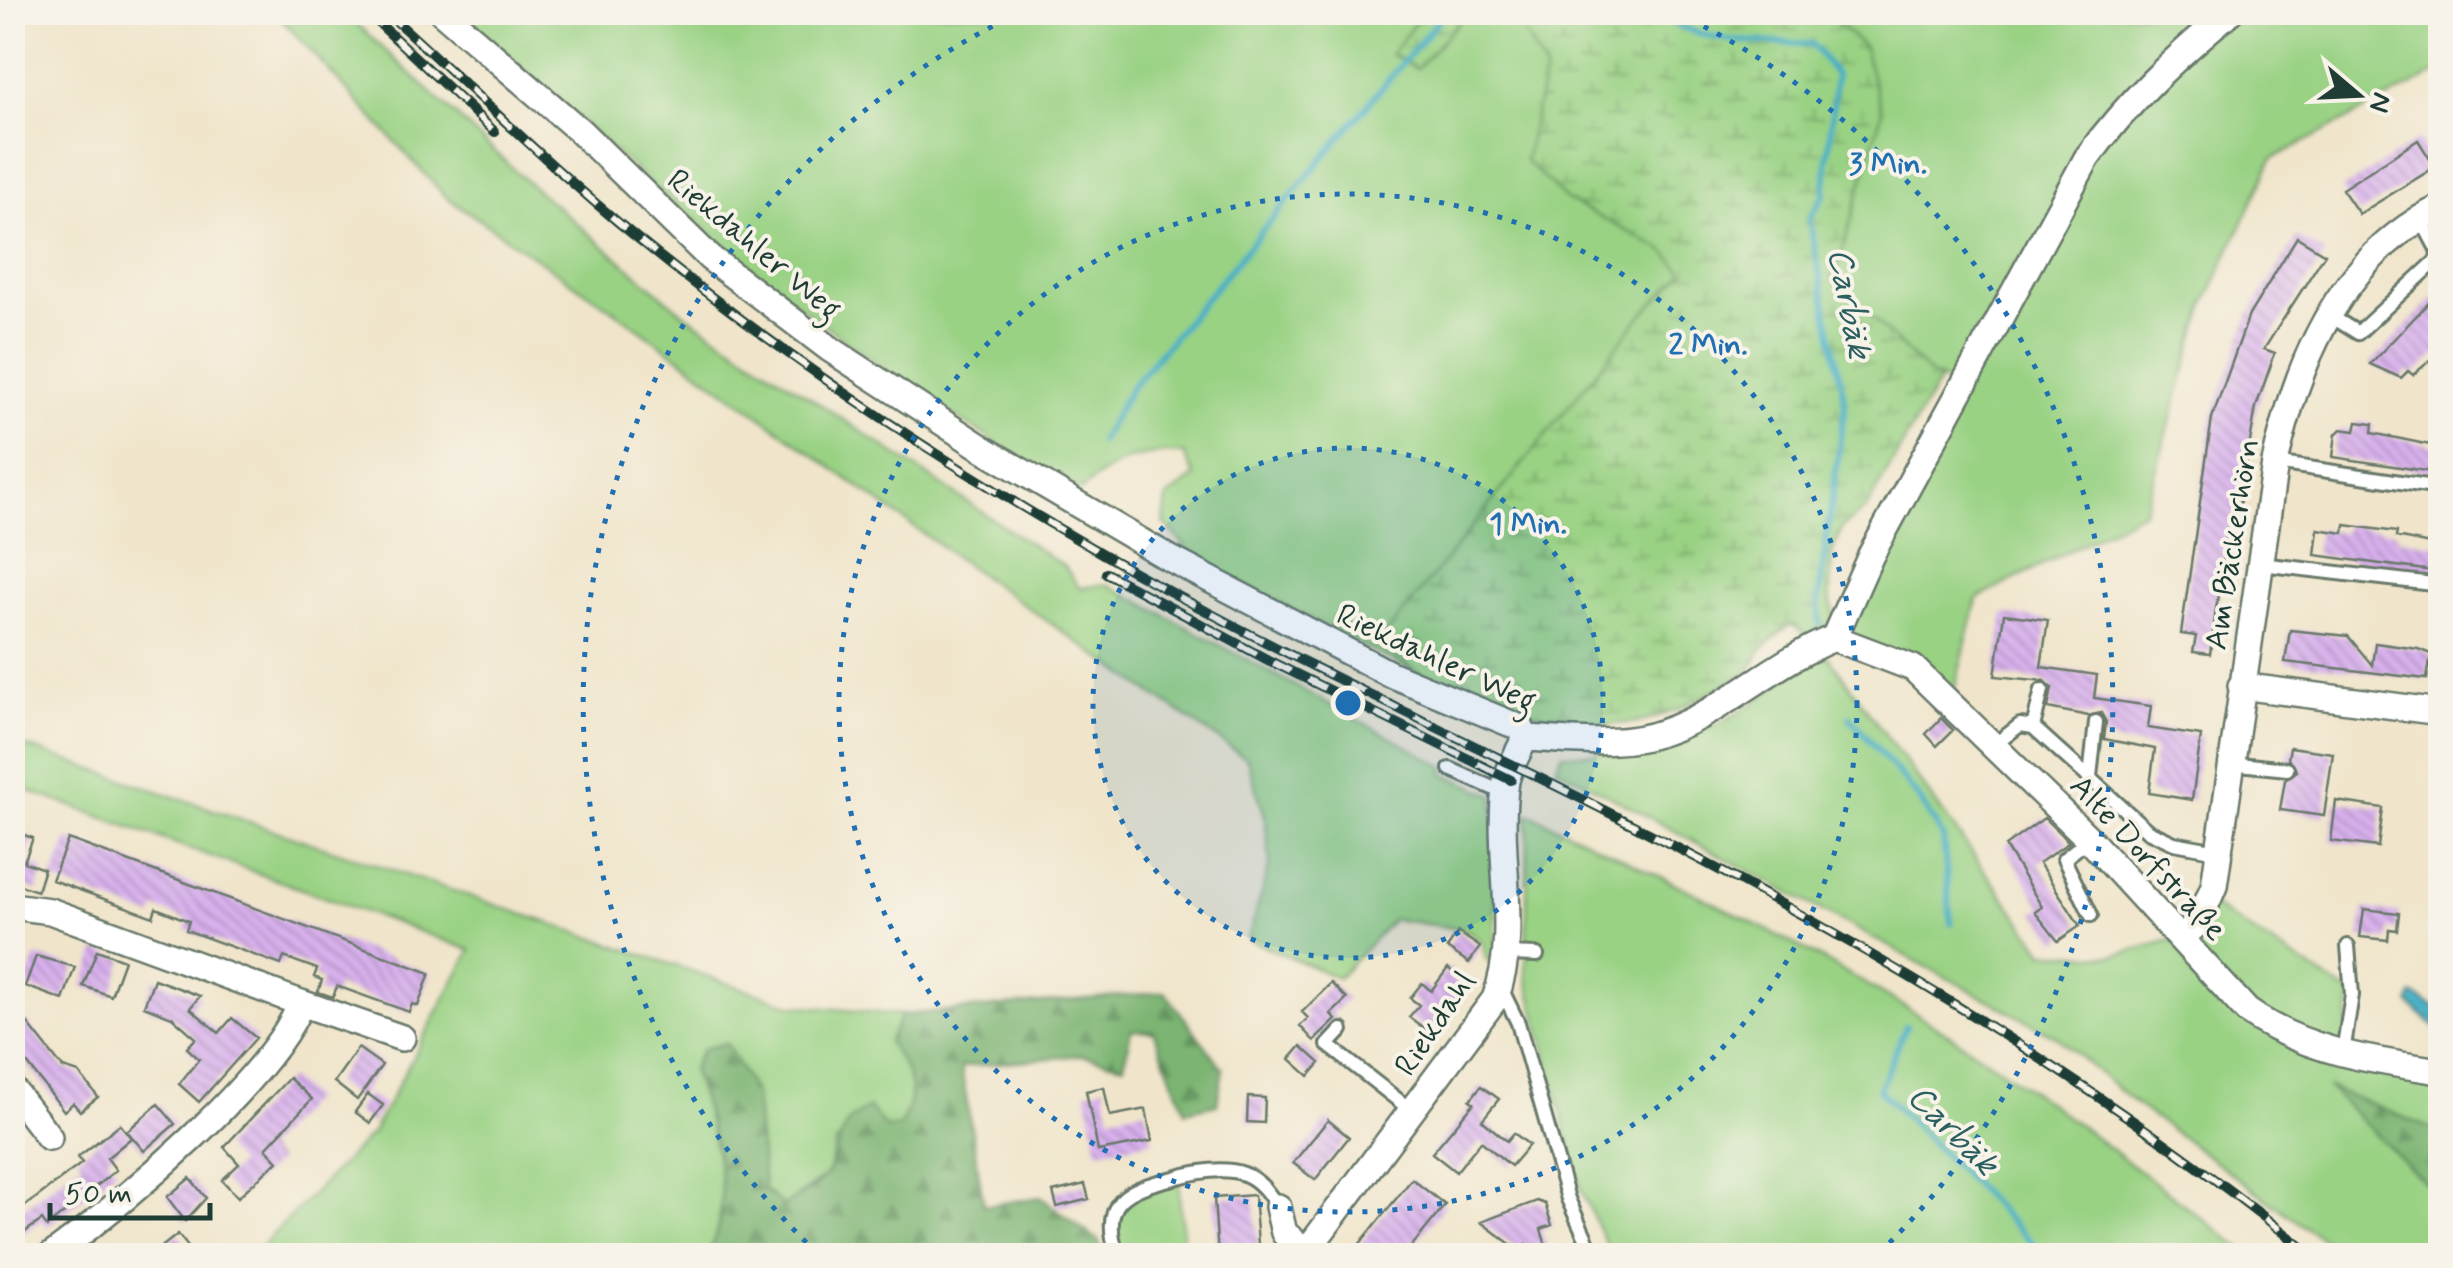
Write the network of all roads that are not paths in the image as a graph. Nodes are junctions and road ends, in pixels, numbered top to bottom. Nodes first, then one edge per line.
1 (442, 12) edge
2 (2230, 12) edge
3 (2431, 213) edge
4 (2329, 315) junction
5 (2275, 463) junction
6 (2440, 488) edge
7 (2261, 564) junction
8 (2433, 584) dead end
9 (1834, 638) junction
10 (2241, 686) junction
11 (2042, 690) dead end
12 (2440, 712) edge
13 (2096, 722) dead end
14 (2033, 727) junction
15 (1525, 738) junction
16 (1993, 746) junction
17 (2230, 763) junction
18 (1450, 769) dead end
19 (2286, 770) dead end
20 (2090, 777) junction
21 (1506, 794) junction
22 (2089, 839) junction
23 (2218, 851) junction
24 (12, 906) edge
25 (2091, 914) dead end
26 (2182, 937) junction
27 (2348, 946) dead end
28 (1506, 954) junction
29 (1537, 955) dead end
30 (1500, 986) junction
31 (301, 1003) junction
32 (1342, 1030) dead end
33 (402, 1038) dead end
34 (2342, 1053) junction
35 (2440, 1072) edge
36 (12, 1089) edge
37 (1412, 1111) junction
38 (50, 1137) dead end
39 (1278, 1207) joint
40 (1307, 1254) edge
41 (51, 1256) edge
42 (1118, 1256) edge
43 (1594, 1256) edge

1 - 15 street, Riekdahler Weg
2 - 9 street
3 - 4 street, Am Bäckerhörn
3 - 4 lane
4 - 5 street, Am Bäckerhörn
5 - 6 lane
5 - 7 street, Am Bäckerhörn
7 - 8 lane
7 - 10 street, Am Bäckerhörn
9 - 15 street, Riekdahler Weg
9 - 16 street, Alte Dorfstraße
10 - 12 street
10 - 17 street, Am Bäckerhörn
11 - 14 lane
13 - 20 lane
14 - 16 lane
14 - 20 lane
15 - 21 street, Riekdahl
16 - 22 street, Alte Dorfstraße
17 - 19 lane
17 - 23 street, Am Bäckerhörn
18 - 21 lane
20 - 23 lane
21 - 28 street, Riekdahl
22 - 25 lane
22 - 26 street, Alte Dorfstraße
23 - 26 street, Am Bäckerhörn
24 - 31 street
26 - 34 street, Alte Dorfstraße
27 - 34 lane
28 - 29 lane
28 - 30 street, Riekdahl
30 - 37 street, Riekdahl
30 - 43 lane
31 - 33 street
31 - 41 street
32 - 37 lane
34 - 35 street, Alte Dorfstraße
36 - 38 street
37 - 40 street, Riekdahl
39 - 40 street, Riekdahl
39 - 42 lane

